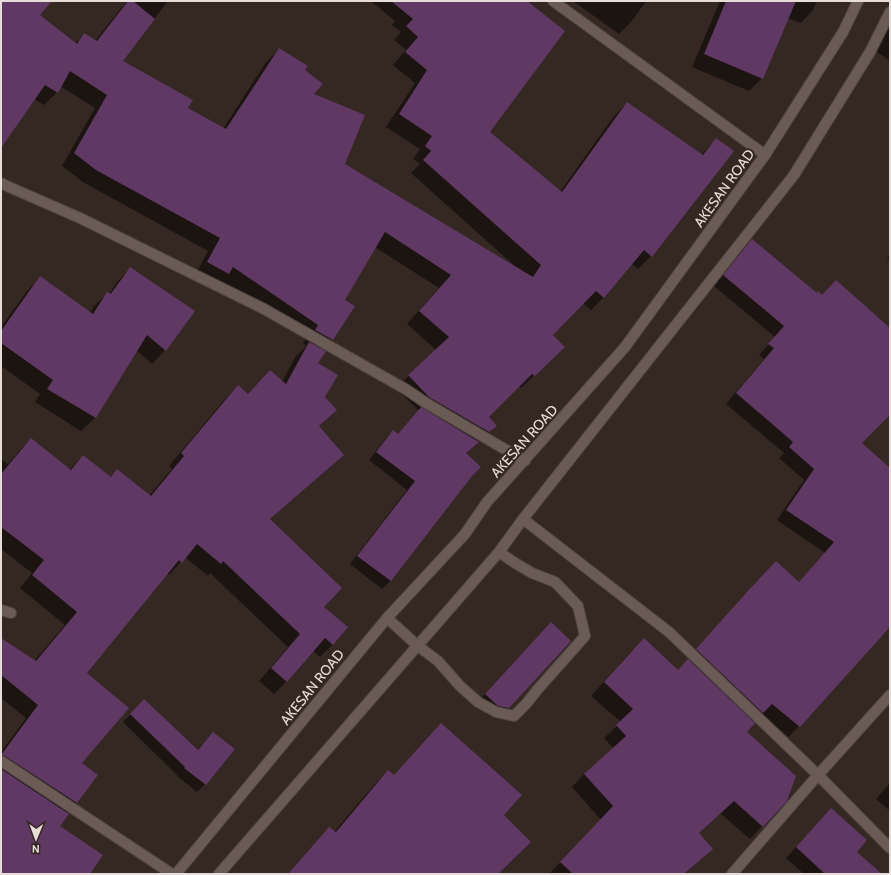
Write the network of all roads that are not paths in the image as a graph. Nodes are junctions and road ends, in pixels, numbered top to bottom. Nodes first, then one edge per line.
1 (553, 1) edge
2 (858, 1) edge
3 (890, 12) edge
4 (765, 155) junction
5 (1, 183) edge
6 (525, 461) junction
7 (523, 519) junction
8 (499, 552) junction
9 (1, 610) edge
10 (11, 613) dead end
11 (387, 618) junction
12 (418, 646) junction
13 (890, 695) edge
14 (1, 762) edge
15 (818, 775) junction
16 (890, 848) edge
17 (172, 874) edge
18 (176, 874) edge
19 (219, 874) edge
20 (732, 874) edge

1 - 4 street
2 - 4 street, AKESAN ROAD
3 - 7 street
4 - 6 street, AKESAN ROAD
5 - 6 street
6 - 11 street, AKESAN ROAD
7 - 8 street
7 - 15 street
8 - 12 street
8 - 12 street
9 - 10 street
11 - 12 street
11 - 18 street, AKESAN ROAD
12 - 19 street
13 - 15 street
14 - 17 street
15 - 16 street
15 - 20 street

